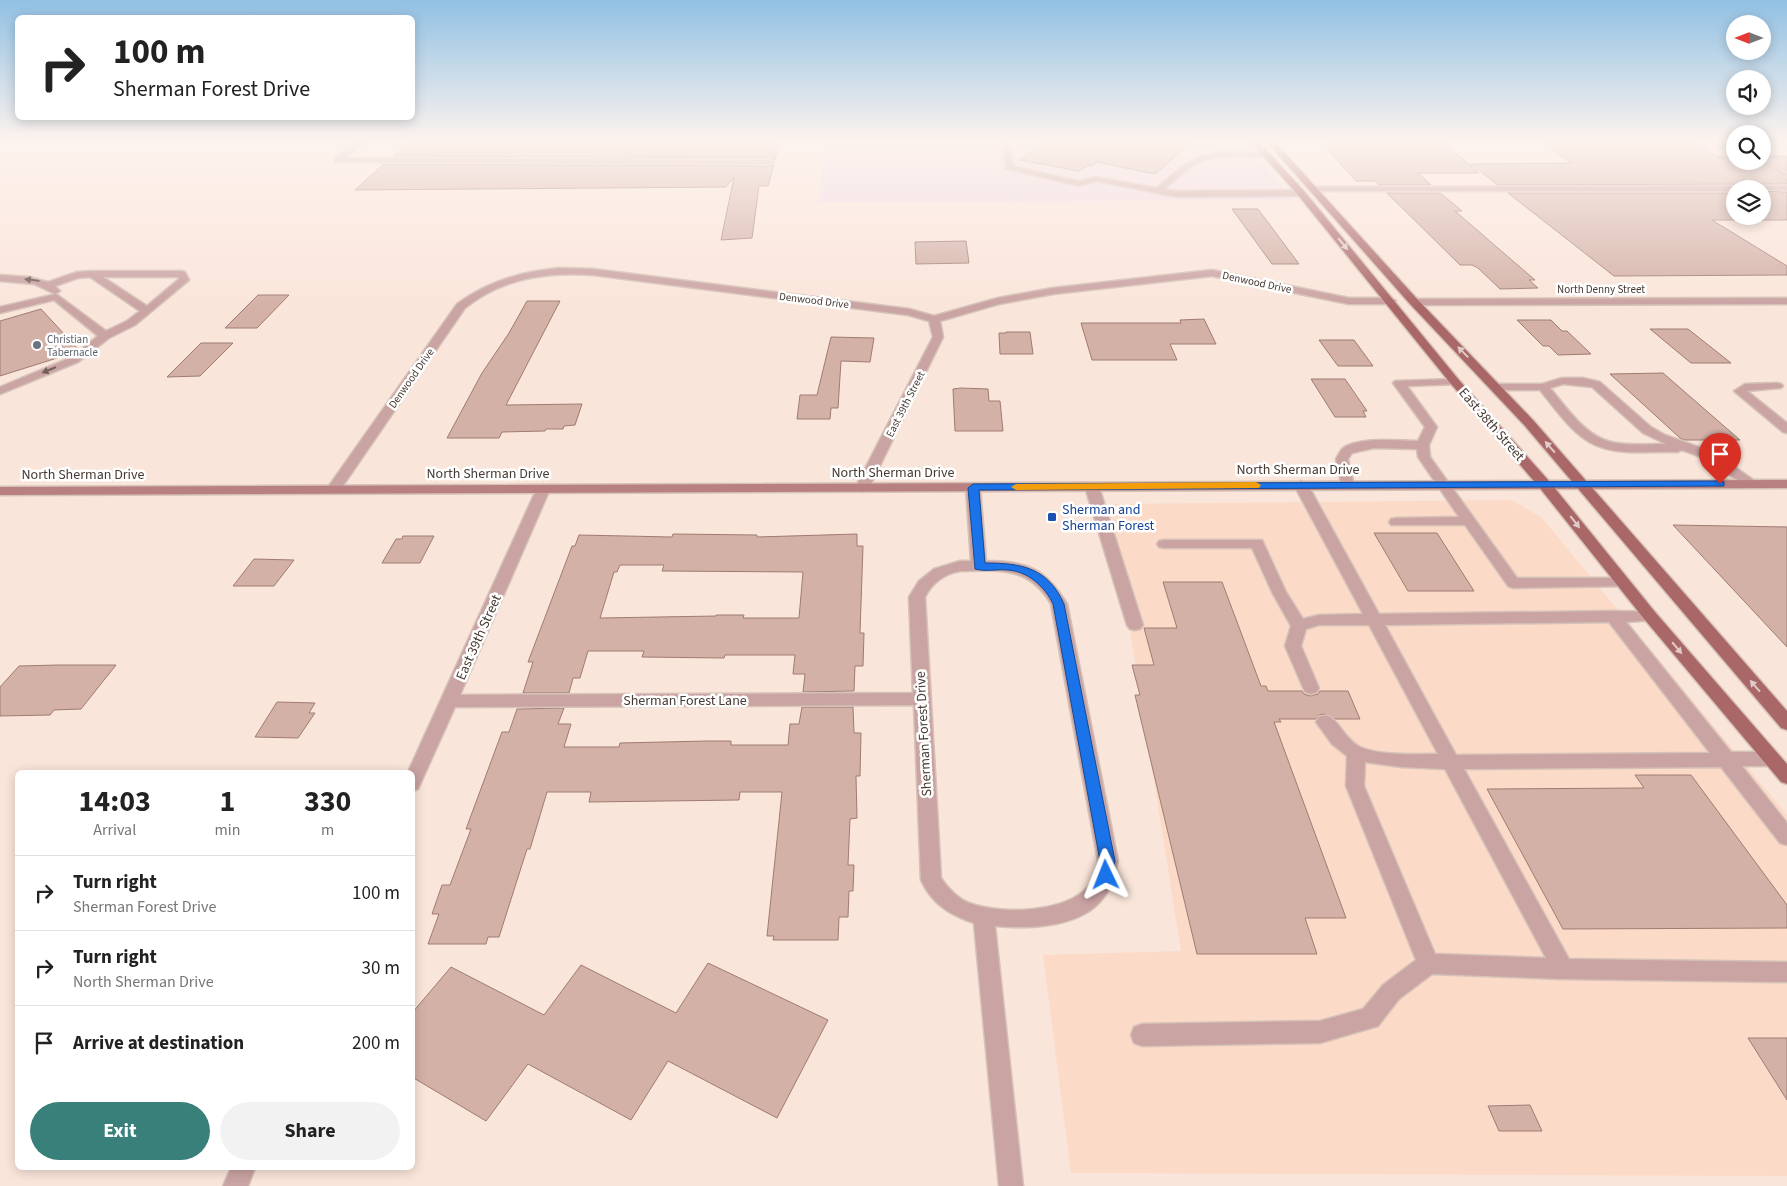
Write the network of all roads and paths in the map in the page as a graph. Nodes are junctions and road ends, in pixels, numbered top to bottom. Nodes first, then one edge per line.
1 (1303, 196) edge
2 (1320, 196) edge
3 (92, 274) junction
4 (0, 278) edge
5 (49, 285) junction
6 (56, 297) junction
7 (0, 298) edge
8 (1391, 301) junction
9 (1787, 301) edge
10 (28, 302) junction
11 (1414, 302) junction
12 (0, 310) edge
13 (147, 311) junction
14 (934, 319) junction
15 (105, 336) junction
16 (1455, 382) junction
17 (1542, 386) junction
18 (1777, 386) dead end
19 (1496, 387) junction
20 (0, 391) edge
21 (1787, 429) edge
22 (1423, 445) junction
23 (1688, 448) junction
24 (1443, 484) junction
25 (1544, 484) junction
26 (1582, 484) junction
27 (1752, 484) junction
28 (1787, 484) edge
29 (1301, 485) junction
30 (1347, 485) junction
31 (1092, 487) junction
32 (862, 488) junction
33 (973, 488) junction
34 (543, 489) junction
35 (333, 490) junction
36 (0, 491) edge
37 (1469, 521) junction
38 (1396, 522) dead end
39 (1164, 544) dead end
40 (979, 566) junction
41 (1623, 583) junction
42 (1613, 616) junction
43 (1650, 616) junction
44 (1374, 620) junction
45 (1135, 625) dead end
46 (1299, 626) junction
47 (1311, 688) dead end
48 (921, 699) junction
49 (450, 701) junction
50 (1325, 722) dead end
51 (1787, 723) edge
52 (1356, 753) junction
53 (1772, 759) junction
54 (1726, 760) junction
55 (1451, 762) junction
56 (1787, 776) edge
57 (415, 777) edge
58 (1787, 837) edge
59 (984, 917) junction
60 (1428, 964) junction
61 (1563, 969) junction
62 (1787, 972) edge
63 (1142, 1036) dead end
64 (242, 1170) edge
65 (235, 1186) edge
66 (1011, 1186) edge

1 -> 8 main road, East 38th Street
2 - 11 main road, East 38th Street
3 - 5 street
3 - 13 street
3 - 13 street
5 -> 4 street
5 - 6 street
6 - 10 street
6 - 15 street
7 - 10 street
8 - 14 street, Denwood Drive
8 - 16 main road, East 38th Street
9 - 11 street, North Denny Street
10 - 12 street
19 -> 11 main road, East 38th Street
13 - 15 street
14 - 32 street, East 39th Street
14 - 35 street, Denwood Drive
15 -> 20 street
16 - 22 street
16 - 25 main road, East 38th Street
17 - 19 street
17 - 23 street
17 - 23 street
18 - 21 street
26 -> 19 main road, East 38th Street
22 - 24 street
22 - 30 street
23 - 27 street
24 - 25 main road, North Sherman Drive
24 - 30 main road, North Sherman Drive
24 - 37 street
25 - 26 main road, North Sherman Drive
25 -> 41 main road, East 38th Street
26 - 27 main road, North Sherman Drive
51 -> 26 main road, East 38th Street
27 - 28 main road, North Sherman Drive
29 - 30 main road, North Sherman Drive
29 - 31 main road, North Sherman Drive
29 - 44 street
31 - 33 main road, North Sherman Drive
31 - 45 street
32 - 33 main road, North Sherman Drive
32 - 34 main road, North Sherman Drive
33 - 40 street
34 - 35 main road, North Sherman Drive
34 - 49 street, East 39th Street
35 - 36 main road, North Sherman Drive
37 - 38 street
37 - 41 street
39 - 46 street
40 - 48 street, Sherman Forest Drive
40 - 59 street, Sherman Forest Drive
41 - 43 main road, East 38th Street
42 - 43 street
42 - 44 street
42 - 54 street
43 -> 53 main road, East 38th Street
44 - 46 street
44 - 55 street
46 - 47 street
48 - 49 street, Sherman Forest Lane
48 - 59 street, Sherman Forest Drive
49 - 57 street, East 39th Street
50 - 52 street
52 - 55 street
52 - 60 street
53 - 54 street
53 - 56 main road, East 38th Street
54 - 55 street
54 - 58 street
55 - 61 street
59 - 66 street
60 - 61 street
60 - 63 street
61 - 62 street
64 - 65 street

